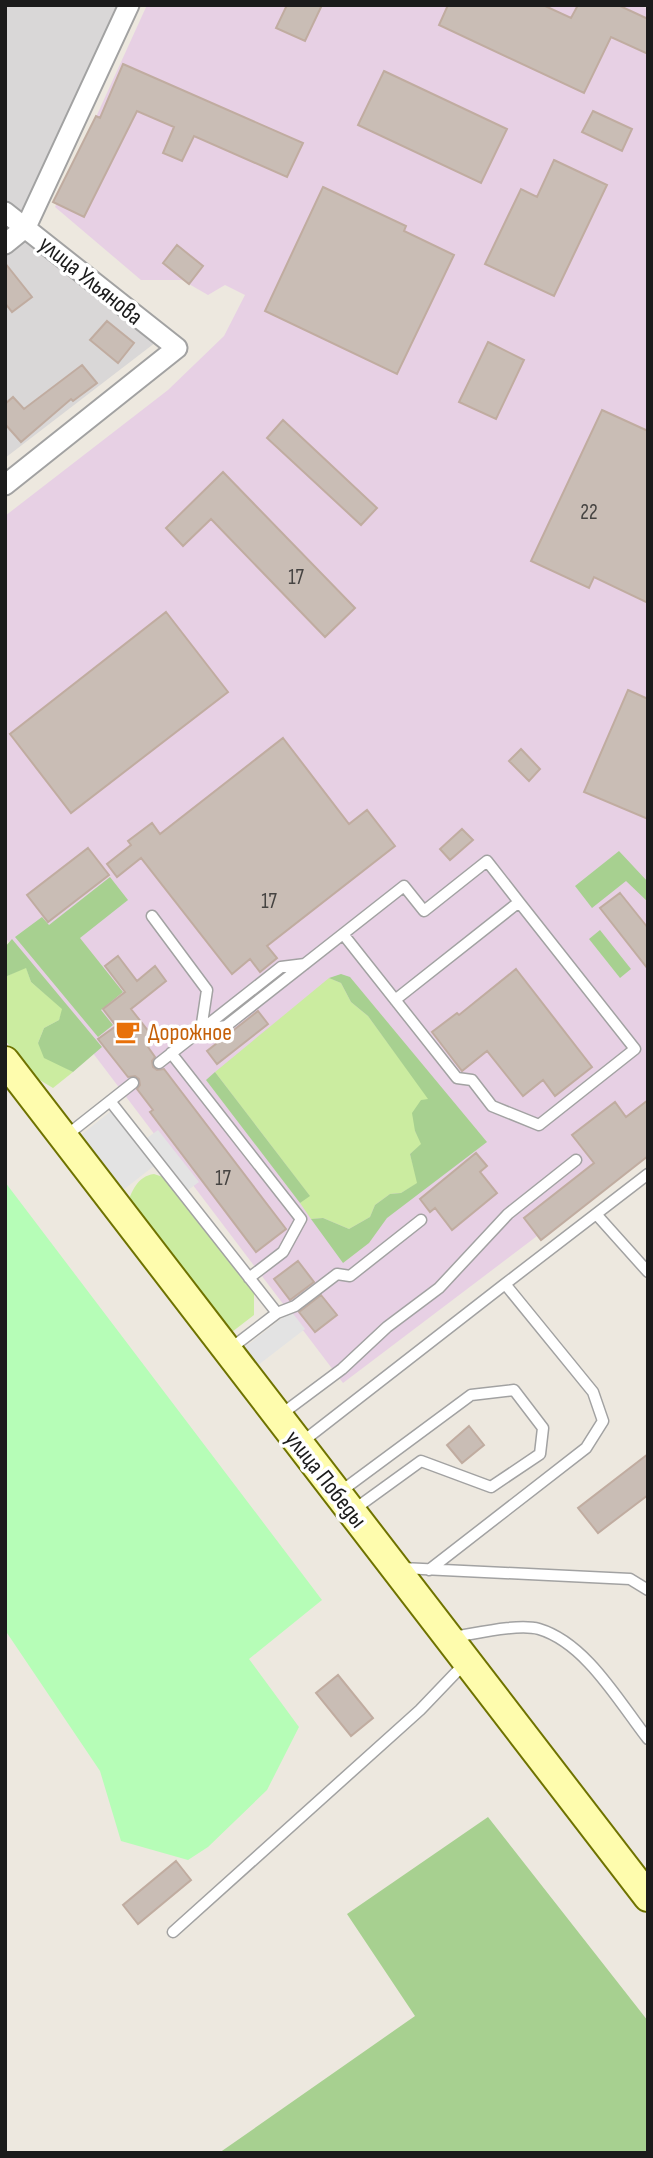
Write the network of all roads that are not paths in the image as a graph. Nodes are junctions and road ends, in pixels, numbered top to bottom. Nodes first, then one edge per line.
1 (129, 5) edge
2 (5, 212) edge
3 (26, 228) junction
4 (5, 244) edge
5 (5, 485) edge
6 (520, 902) junction
7 (152, 916) dead end
8 (343, 934) junction
9 (395, 1000) junction
10 (201, 1030) junction
11 (171, 1053) junction
12 (5, 1061) edge
13 (159, 1063) dead end
14 (133, 1083) dead end
15 (110, 1101) junction
16 (64, 1137) junction
17 (576, 1160) dead end
18 (648, 1174) edge
19 (596, 1214) junction
20 (421, 1220) dead end
21 (648, 1272) edge
22 (250, 1278) junction
23 (505, 1284) junction
24 (277, 1313) junction
25 (228, 1351) junction
26 (278, 1416) junction
27 (299, 1444) junction
28 (345, 1503) junction
29 (395, 1568) junction
30 (429, 1570) junction
31 (648, 1590) edge
32 (449, 1638) junction
33 (467, 1662) junction
34 (648, 1739) edge
35 (644, 1885) edge
36 (173, 1932) dead end

1 - 3 street
2 - 3 street, улица Ульянова
3 - 4 street
3 - 5 street, улица Ульянова
6 - 8 lane
6 - 9 lane
6 - 9 lane
7 - 10 lane
8 - 9 lane
8 - 10 lane
10 - 11 lane
11 - 13 lane
11 - 22 lane
12 - 16 main road, улица Победы
14 - 15 lane
15 - 16 lane
15 - 22 lane
16 - 25 main road, улица Победы
17 - 26 lane
18 - 19 lane
19 - 21 lane
19 - 23 lane
20 - 24 lane
22 - 24 lane
23 - 27 lane
23 - 30 lane
24 - 25 lane
25 - 26 main road, улица Победы
26 - 27 main road, улица Победы
27 - 28 main road, улица Победы
28 - 28 lane
28 - 29 main road, улица Победы
29 - 30 lane
29 - 32 main road, улица Победы
30 - 31 lane
32 - 33 main road, улица Победы
32 - 34 lane
33 - 35 main road, улица Победы
33 - 36 lane

